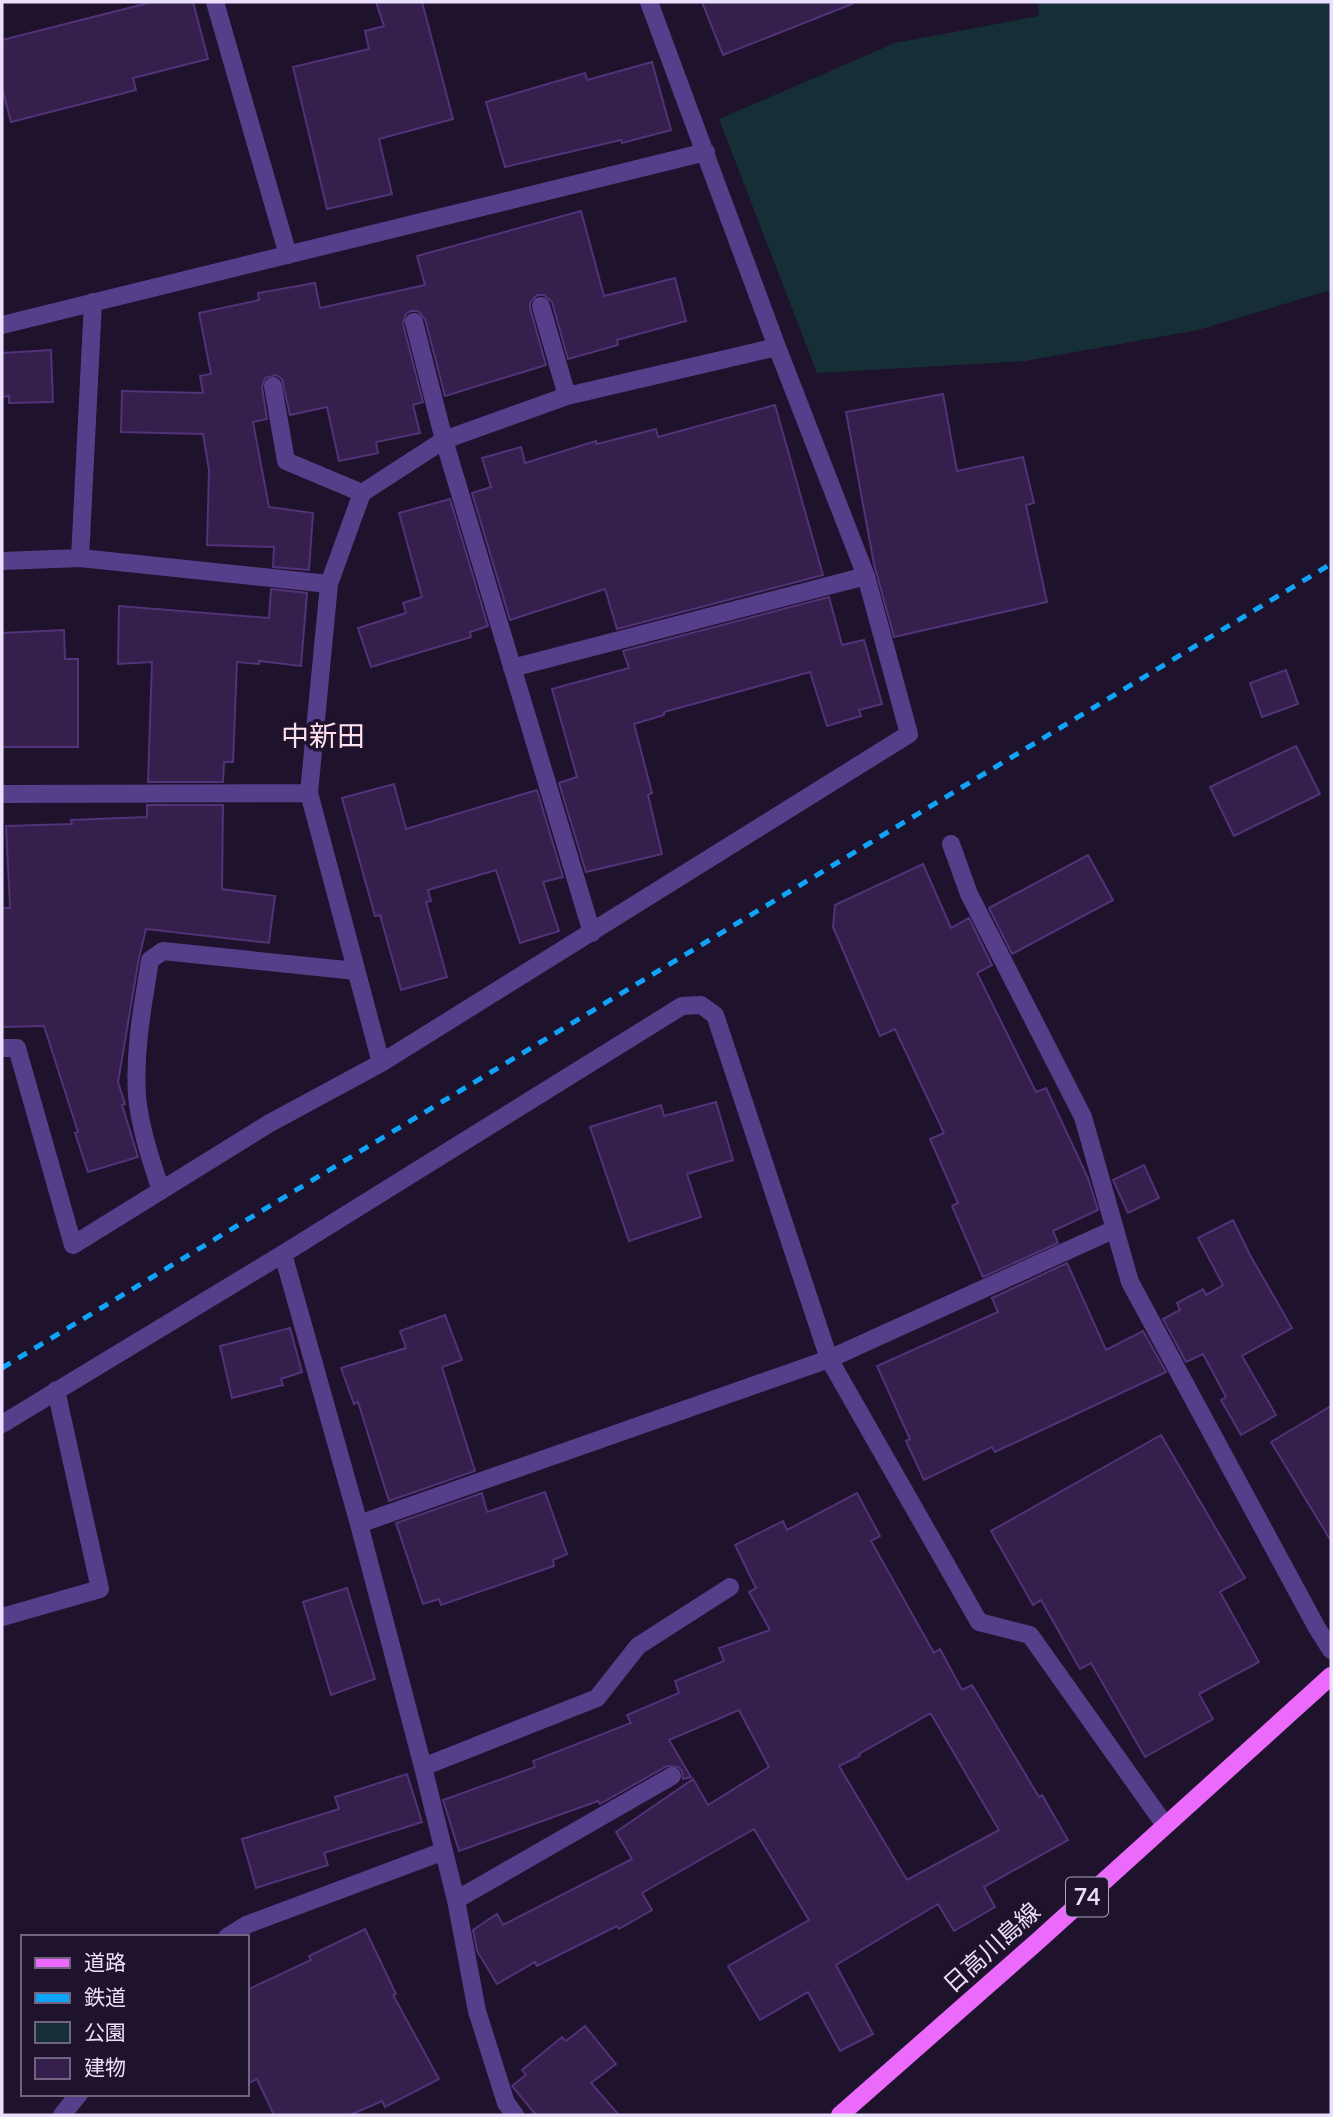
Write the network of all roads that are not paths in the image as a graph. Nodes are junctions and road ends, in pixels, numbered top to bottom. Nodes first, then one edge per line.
1 (215, 2) edge
2 (649, 2) edge
3 (706, 152) junction
4 (288, 255) junction
5 (93, 302) junction
6 (541, 306) dead end
7 (414, 321) dead end
8 (2, 325) edge
9 (777, 347) junction
10 (273, 386) dead end
11 (566, 396) junction
12 (444, 440) junction
13 (362, 494) junction
14 (80, 558) junction
15 (2, 561) edge
16 (866, 576) junction
17 (329, 584) junction
18 (512, 667) junction
19 (309, 793) junction
20 (2, 794) edge
21 (951, 844) dead end
22 (592, 933) junction
23 (356, 971) junction
24 (2, 1048) edge
25 (381, 1063) junction
26 (161, 1191) junction
27 (1115, 1229) junction
28 (283, 1254) junction
29 (828, 1359) junction
30 (56, 1390) junction
31 (2, 1424) edge
32 (359, 1524) junction
33 (730, 1587) dead end
34 (2, 1617) edge
35 (1331, 1650) edge
36 (1331, 1676) edge
37 (424, 1767) junction
38 (672, 1776) dead end
39 (1166, 1825) junction
40 (444, 1851) junction
41 (456, 1900) junction
42 (230, 1935) edge
43 (77, 2096) edge
44 (62, 2115) edge
45 (514, 2115) edge
46 (840, 2115) edge

1 - 4 street
2 - 3 street
3 - 4 street
3 - 9 street
4 - 5 street
5 - 8 street
5 - 14 street
6 - 11 street
7 - 12 street
9 - 11 street
9 - 16 street
10 - 13 street
11 - 12 street
12 - 13 street
12 - 18 street
13 - 17 street
14 - 15 street
14 - 17 street
16 - 18 street
16 - 22 street
17 - 19 street
18 - 22 street
19 - 20 street
19 - 23 street
21 - 27 street
22 - 25 street
23 - 25 street
23 - 26 street
24 - 26 street
25 - 26 street
27 - 29 street
27 - 35 street
28 - 29 street
28 - 30 street
28 - 32 street
29 - 32 street
29 - 39 street
30 - 31 street
30 - 34 street
32 - 37 street
33 - 37 street
36 - 39 main road, 日高川島線 / 74
37 - 40 street
38 - 41 street
39 - 46 main road, 日高川島線 / 74
40 - 41 street
40 - 42 street
41 - 45 street
43 - 44 street

